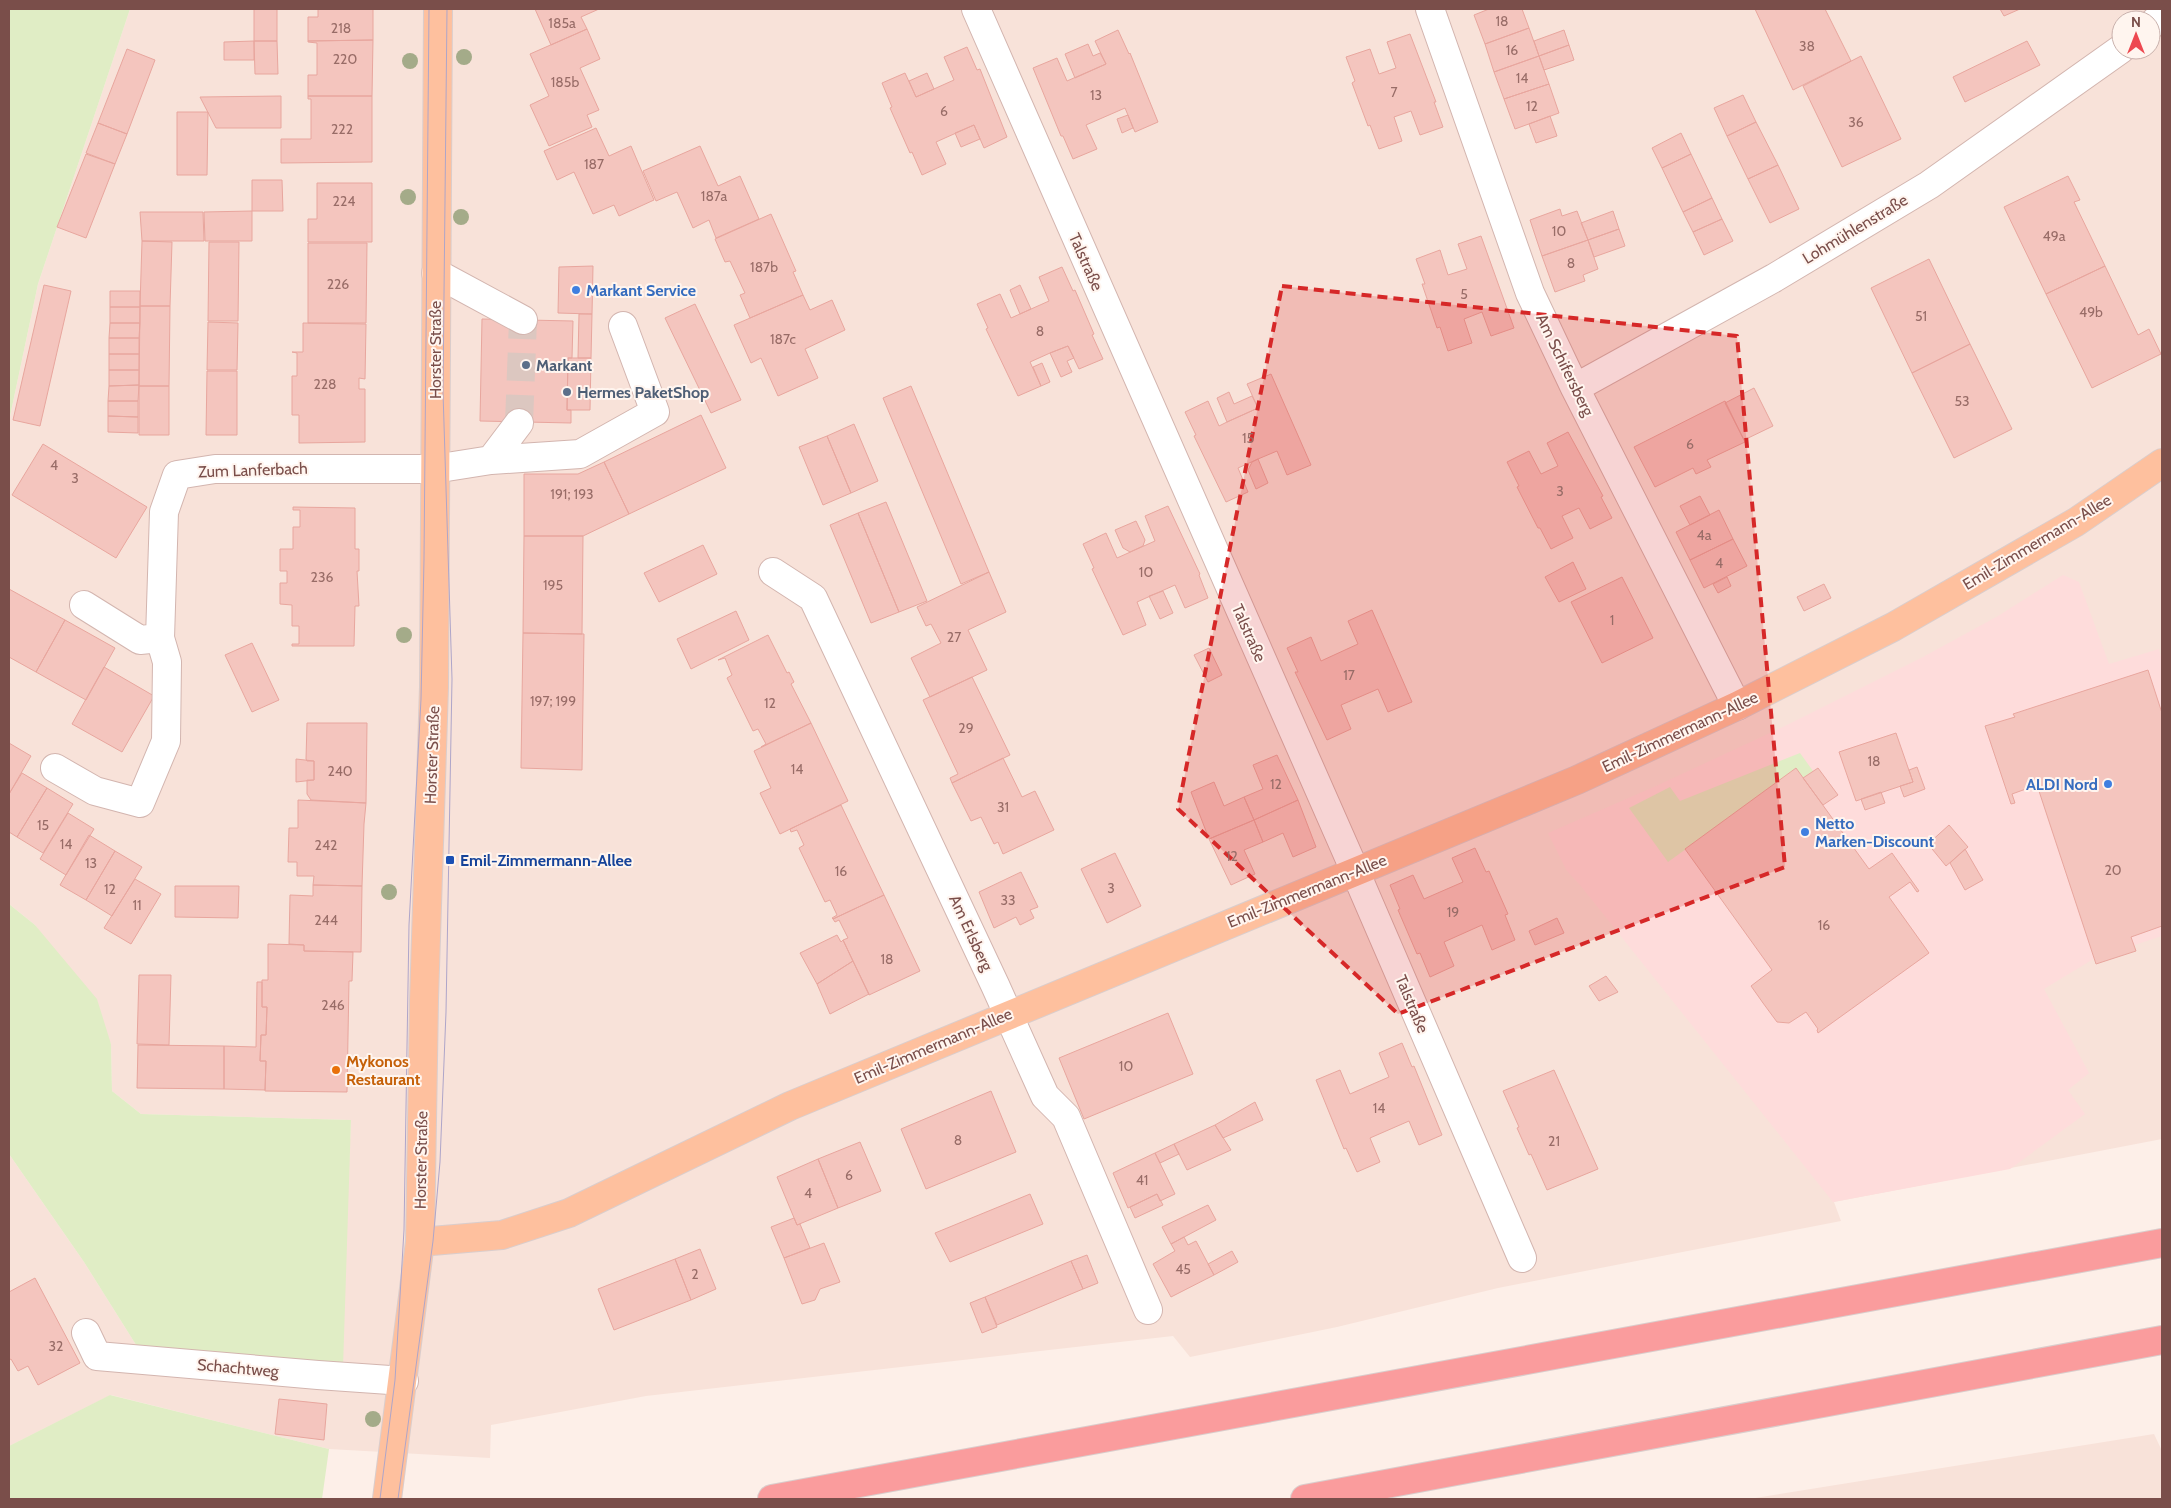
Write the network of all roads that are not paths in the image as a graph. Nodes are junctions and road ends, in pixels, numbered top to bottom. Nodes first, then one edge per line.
1 (438, 9) edge
2 (976, 9) edge
3 (1430, 9) edge
4 (2111, 56) edge
5 (436, 273) junction
6 (523, 320) dead end
7 (623, 326) dead end
8 (1576, 388) junction
9 (519, 422) tunnel mouth
10 (491, 460) junction
11 (2162, 463) edge
12 (434, 469) junction
13 (773, 572) dead end
14 (84, 605) dead end
15 (160, 638) junction
16 (1737, 706) junction
17 (55, 768) dead end
18 (1355, 871) junction
19 (1008, 1014) junction
20 (420, 1242) junction
21 (2162, 1243) edge
22 (1522, 1258) dead end
23 (1148, 1310) dead end
24 (86, 1333) dead end
25 (2162, 1340) edge
26 (404, 1381) junction
27 (387, 1499) edge
28 (772, 1499) edge
29 (1304, 1499) edge

1 - 5 main road, Horster Straße
2 - 18 street, Talstraße
3 - 8 street, Am Schifersberg
4 - 8 street, Lohmühlenstraße
5 - 6 street
5 - 12 main road, Horster Straße
7 - 10 street
8 - 16 street, Am Schifersberg
9 - 10 street
10 - 12 street
11 - 16 main road, Emil-Zimmermann-Allee
12 - 15 street, Zum Lanferbach
12 - 20 main road, Horster Straße
13 - 19 street, Am Erlsberg
14 - 15 street
15 - 17 street, Zum Lanferbach
16 - 18 main road, Emil-Zimmermann-Allee
18 - 19 main road, Emil-Zimmermann-Allee
18 - 22 street, Talstraße
19 - 20 main road, Emil-Zimmermann-Allee
19 - 23 street, Am Erlsberg
20 - 26 main road, Horster Straße
21 - 28 highway
24 - 26 street, Schachtweg
25 - 29 highway
26 - 27 main road, Horster Straße

